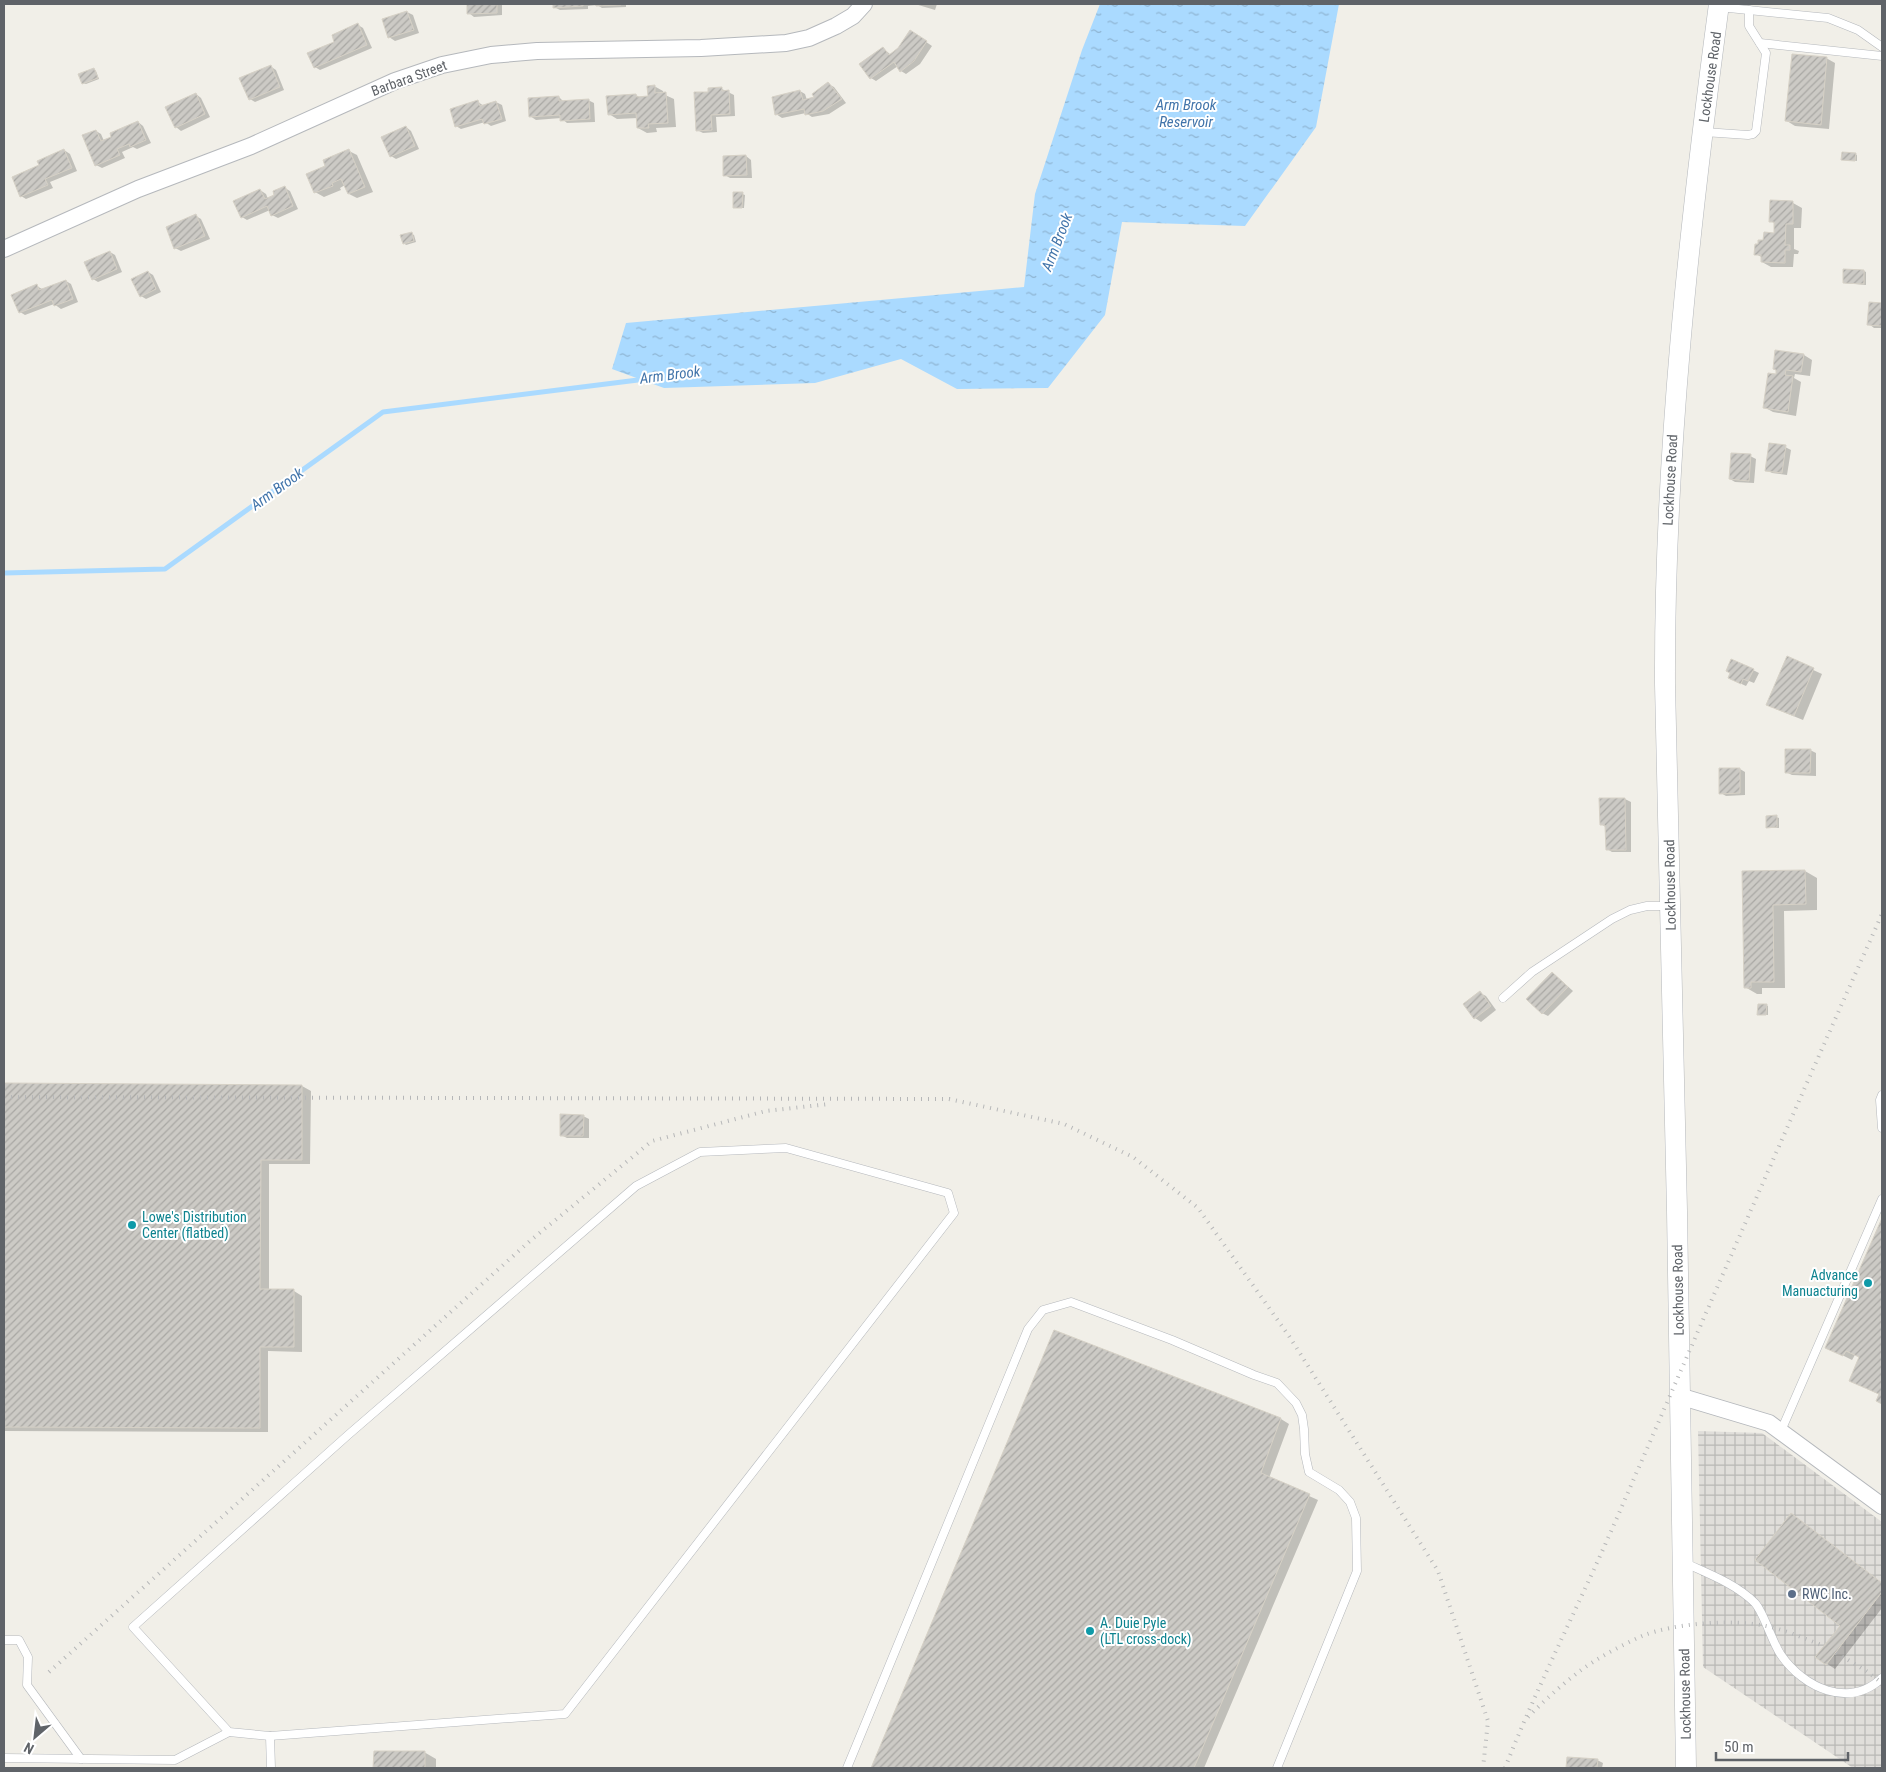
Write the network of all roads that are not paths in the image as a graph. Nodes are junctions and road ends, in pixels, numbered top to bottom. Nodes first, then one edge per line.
1 (864, 4) edge
2 (1719, 5) edge
3 (1749, 10) junction
4 (1760, 43) junction
5 (1882, 47) edge
6 (1882, 56) edge
7 (1702, 132) junction
8 (4, 249) edge
9 (1670, 906) junction
10 (1503, 998) dead end
11 (1882, 1095) edge
12 (1882, 1128) edge
13 (1882, 1200) edge
14 (1680, 1396) junction
15 (1781, 1431) junction
16 (1882, 1506) edge
17 (1683, 1562) junction
18 (4, 1640) edge
19 (1882, 1678) edge
20 (229, 1732) junction
21 (270, 1736) junction
22 (4, 1758) edge
23 (80, 1759) junction
24 (271, 1768) edge
25 (847, 1768) edge
26 (1277, 1768) edge
27 (1686, 1768) edge

1 - 8 street, Barbara Street
2 - 3 lane
2 - 7 street, Lockhouse Road
3 - 4 lane
3 - 5 lane
4 - 6 lane
4 - 7 lane
7 - 9 street, Lockhouse Road
9 - 10 lane
9 - 14 street, Lockhouse Road
11 - 12 lane
13 - 15 lane
14 - 15 street
14 - 17 street, Lockhouse Road
15 - 16 street
17 - 19 lane
17 - 27 street, Lockhouse Road
18 - 23 lane
20 - 21 lane
20 - 21 lane
20 - 23 lane
21 - 24 lane
22 - 23 lane
25 - 26 lane

